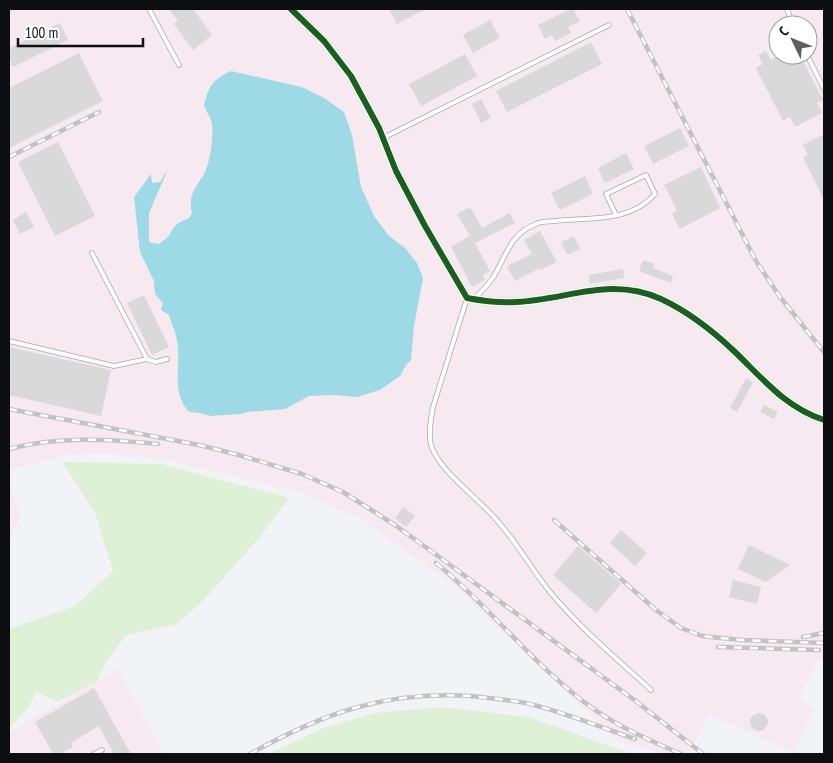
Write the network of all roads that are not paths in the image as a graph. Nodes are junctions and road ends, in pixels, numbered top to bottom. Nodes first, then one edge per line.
1 (149, 9) edge
2 (291, 9) edge
3 (609, 24) dead end
4 (179, 65) dead end
5 (812, 65) edge
6 (824, 89) edge
7 (383, 138) junction
8 (616, 215) junction
9 (92, 253) dead end
10 (471, 298) junction
11 (9, 341) edge
12 (147, 359) junction
13 (167, 359) dead end
14 (824, 420) edge
15 (651, 690) dead end
16 (102, 750) dead end
17 (94, 754) edge

1 - 4 lane
2 - 7 street
3 - 7 lane
5 - 6 lane
7 - 10 street
8 - 8 lane
8 - 10 lane
9 - 12 lane
10 - 14 street
10 - 15 lane
11 - 12 lane
12 - 13 lane
16 - 17 lane

